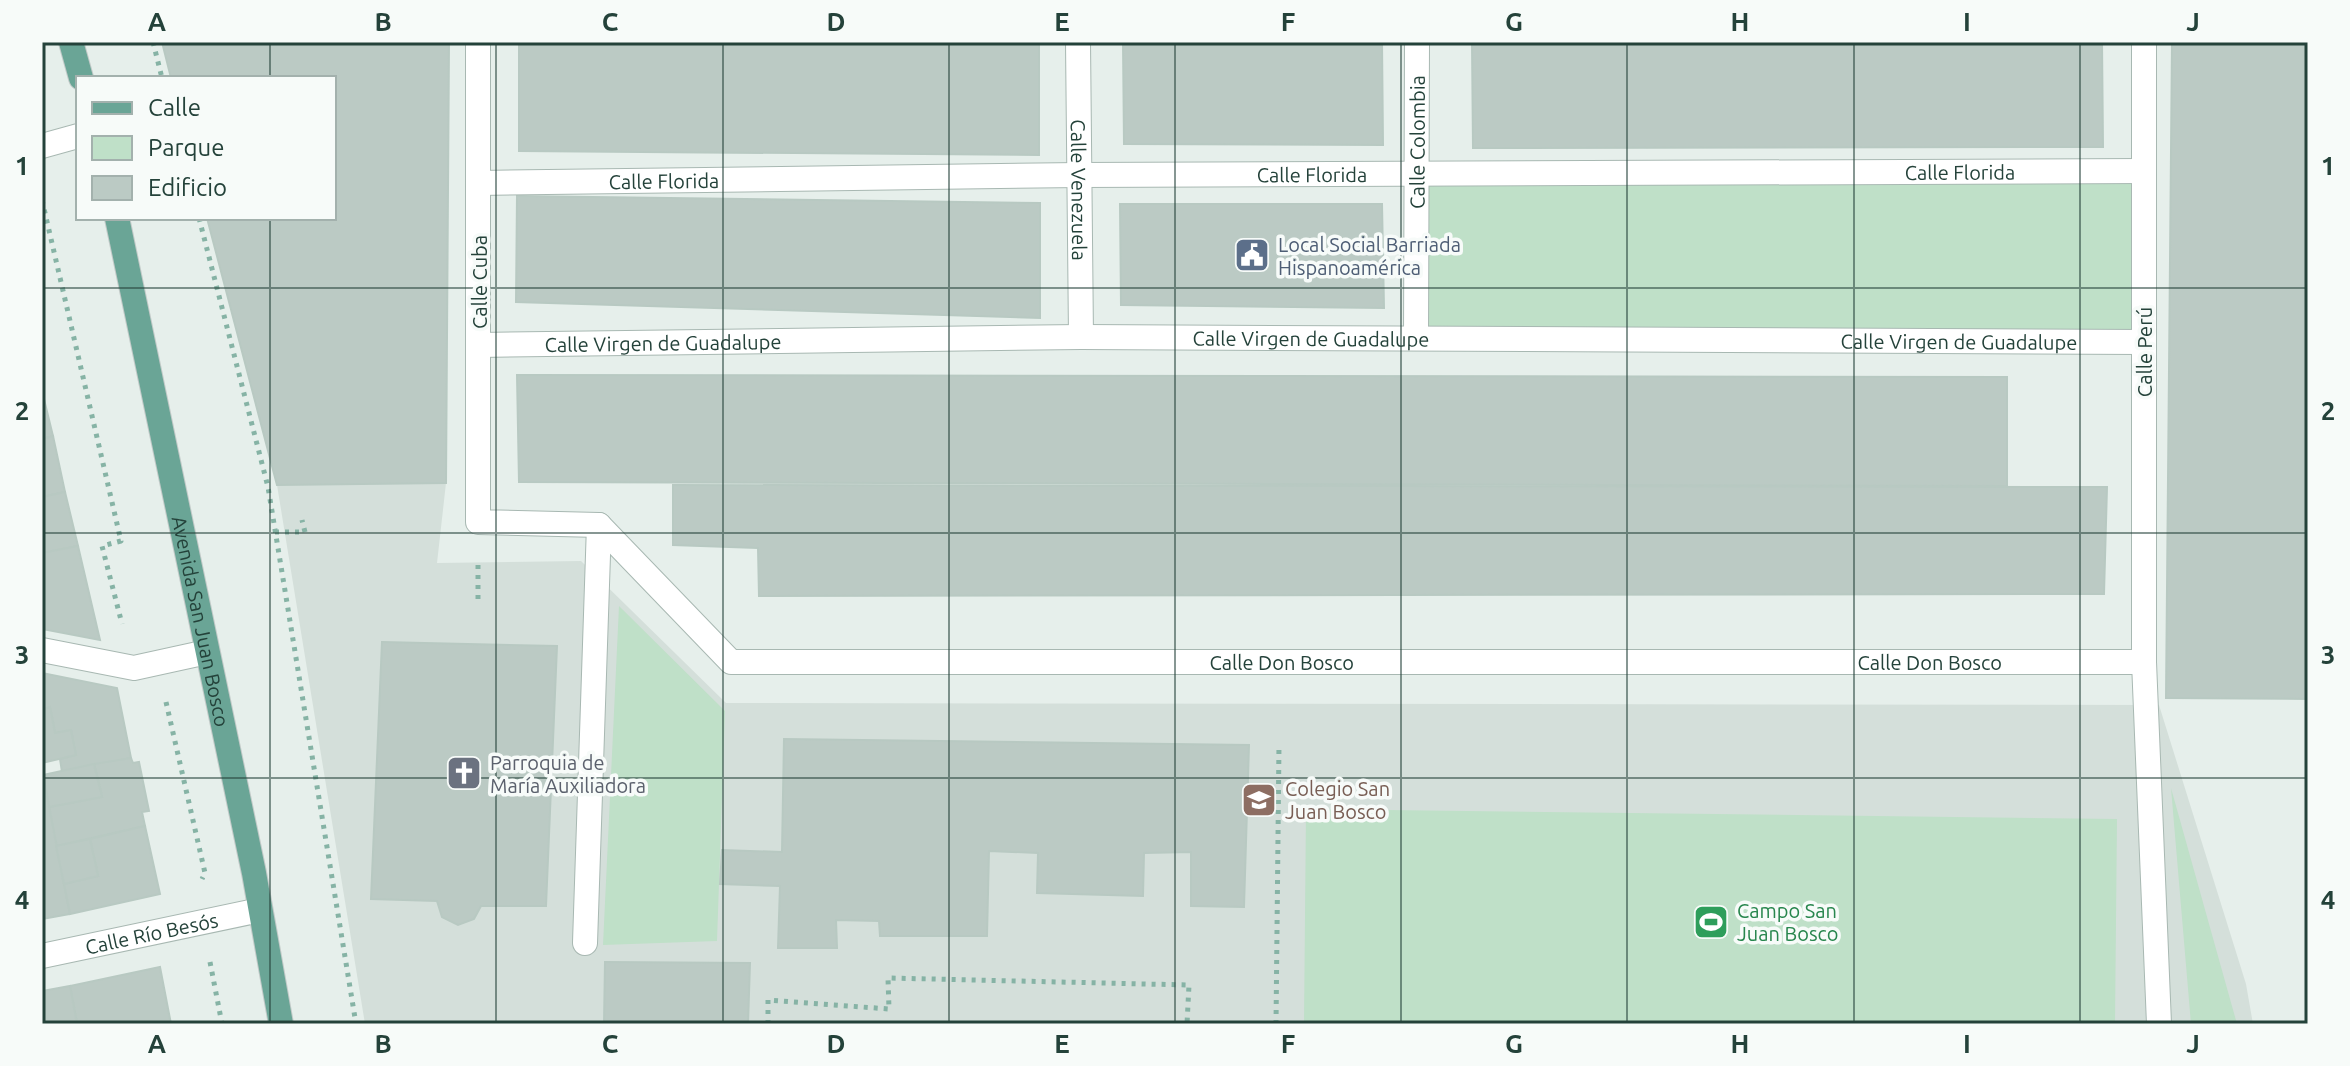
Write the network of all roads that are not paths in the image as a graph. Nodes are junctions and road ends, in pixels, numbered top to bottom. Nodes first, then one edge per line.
1 (71, 42) edge
2 (478, 42) edge
3 (1078, 42) edge
4 (1417, 42) edge
5 (2144, 42) edge
6 (80, 76) edge
7 (76, 137) edge
8 (42, 146) edge
9 (2144, 171) junction
10 (1417, 173) junction
11 (1080, 175) junction
12 (478, 183) junction
13 (117, 220) edge
14 (1081, 337) junction
15 (1416, 338) junction
16 (2143, 342) junction
17 (479, 345) junction
18 (599, 525) junction
19 (42, 650) edge
20 (207, 652) junction
21 (2144, 662) junction
22 (260, 910) junction
23 (585, 943) dead end
24 (42, 956) edge
25 (281, 1024) edge
26 (2159, 1024) edge

1 - 6 main road
2 - 12 street, Calle Cuba
3 - 11 street, Calle Venezuela
4 - 10 street, Calle Colombia
5 - 9 street, Calle Perú
7 - 8 street
9 - 10 street, Calle Florida
9 - 16 street, Calle Perú
10 - 11 street, Calle Florida
10 - 15 street, Calle Colombia
11 - 12 street, Calle Florida
11 - 14 street, Calle Venezuela
12 - 17 street, Calle Cuba
13 - 20 main road, Avenida San Juan Bosco
14 - 15 street, Calle Virgen de Guadalupe
14 - 17 street, Calle Virgen de Guadalupe
15 - 16 street, Calle Virgen de Guadalupe
16 - 21 street, Calle Perú
17 - 18 street, Calle Cuba
18 - 21 street, Calle Don Bosco
18 - 23 street
19 - 20 street
20 - 22 main road, Avenida San Juan Bosco
21 - 26 street, Calle Perú
22 - 24 street, Calle Río Besós
22 - 25 main road, Avenida San Juan Bosco

